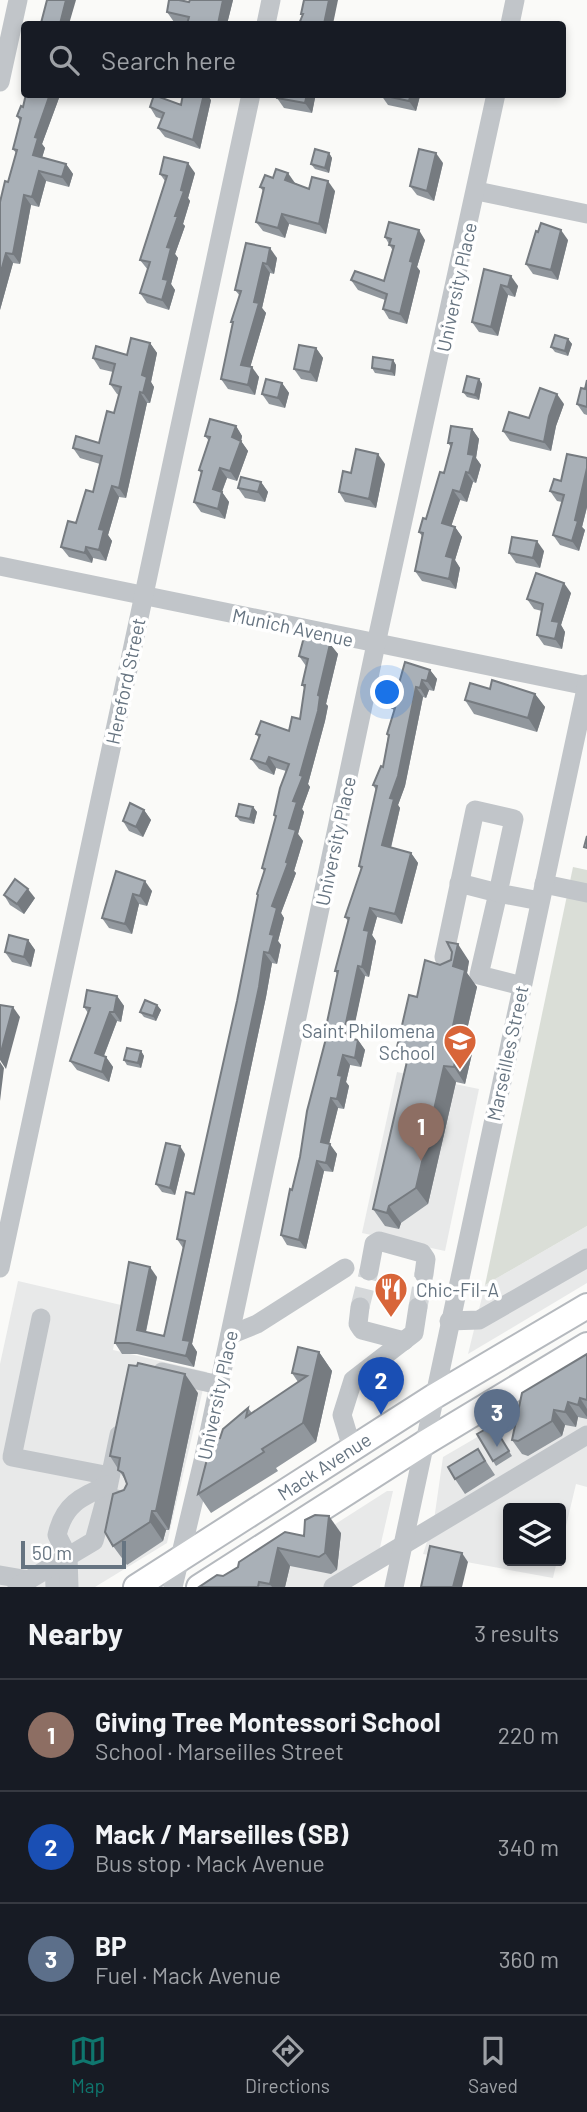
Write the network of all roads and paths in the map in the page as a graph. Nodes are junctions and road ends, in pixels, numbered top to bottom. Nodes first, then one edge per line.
1 (18, 0) edge
2 (271, 0) edge
3 (515, 0) edge
4 (267, 21) edge
5 (511, 21) edge
6 (0, 82) edge
7 (250, 98) edge
8 (495, 98) edge
9 (477, 191) junction
10 (587, 214) edge
11 (0, 566) edge
12 (143, 596) junction
13 (376, 644) junction
14 (587, 685) edge
15 (459, 883) junction
16 (542, 892) junction
17 (498, 893) junction
18 (587, 893) edge
19 (466, 973) junction
20 (522, 986) junction
21 (587, 1258) edge
22 (0, 1268) edge
23 (345, 1268) dead end
24 (369, 1271) tunnel mouth
25 (424, 1274) tunnel mouth
26 (587, 1306) edge
27 (360, 1307) tunnel mouth
28 (418, 1307) tunnel mouth
29 (41, 1318) dead end
30 (449, 1321) junction
31 (230, 1335) junction
32 (404, 1341) junction
33 (587, 1345) edge
34 (146, 1369) edge
35 (219, 1385) junction
36 (433, 1396) junction
37 (123, 1415) edge
38 (426, 1433) junction
39 (587, 1435) edge
40 (352, 1448) junction
41 (108, 1486) junction
42 (128, 1501) edge
43 (402, 1546) junction
44 (181, 1558) junction
45 (61, 1561) junction
46 (0, 1575) edge
47 (23, 1583) edge
48 (55, 1587) edge
49 (69, 1587) edge
50 (136, 1587) edge
51 (173, 1587) edge
52 (199, 1587) edge
53 (333, 1587) edge
54 (394, 1587) edge

1 - 6 street
2 - 4 street
3 - 5 street
7 - 12 street, Hereford Street
8 - 9 street, University Place
9 - 10 street
9 - 13 street, University Place
11 - 12 street, Munich Avenue
12 - 13 street, Munich Avenue
12 - 22 street, Hereford Street
13 - 14 street, Munich Avenue
13 - 31 street, University Place
14 - 16 street, Marseilles Street
15 - 17 street
15 - 17 street
15 - 19 street
16 - 17 street
16 - 18 street
16 - 20 street, Marseilles Street
17 - 19 street
19 - 20 street
20 - 30 street, Marseilles Street
21 - 30 street
23 - 31 street
24 - 25 street
26 - 36 main road, Mack Avenue
27 - 32 street
28 - 32 street
29 - 41 street
30 - 36 street, Marseilles Street
31 - 35 street, University Place
32 - 40 street
33 - 38 main road, Mack Avenue
34 - 35 street
35 - 44 street, University Place
36 - 38 street, Marseilles Street
36 - 40 main road, Mack Avenue
37 - 41 street
38 - 43 street, Marseilles Street
38 - 52 main road, Mack Avenue
39 - 43 street
40 - 44 main road, Mack Avenue
41 - 42 street
41 - 45 street
41 - 45 street
43 - 53 street
43 - 54 street, Marseilles Street
44 - 50 main road, Mack Avenue
44 - 51 street, University Place
45 - 47 street
45 - 48 street
45 - 49 street
46 - 47 street

